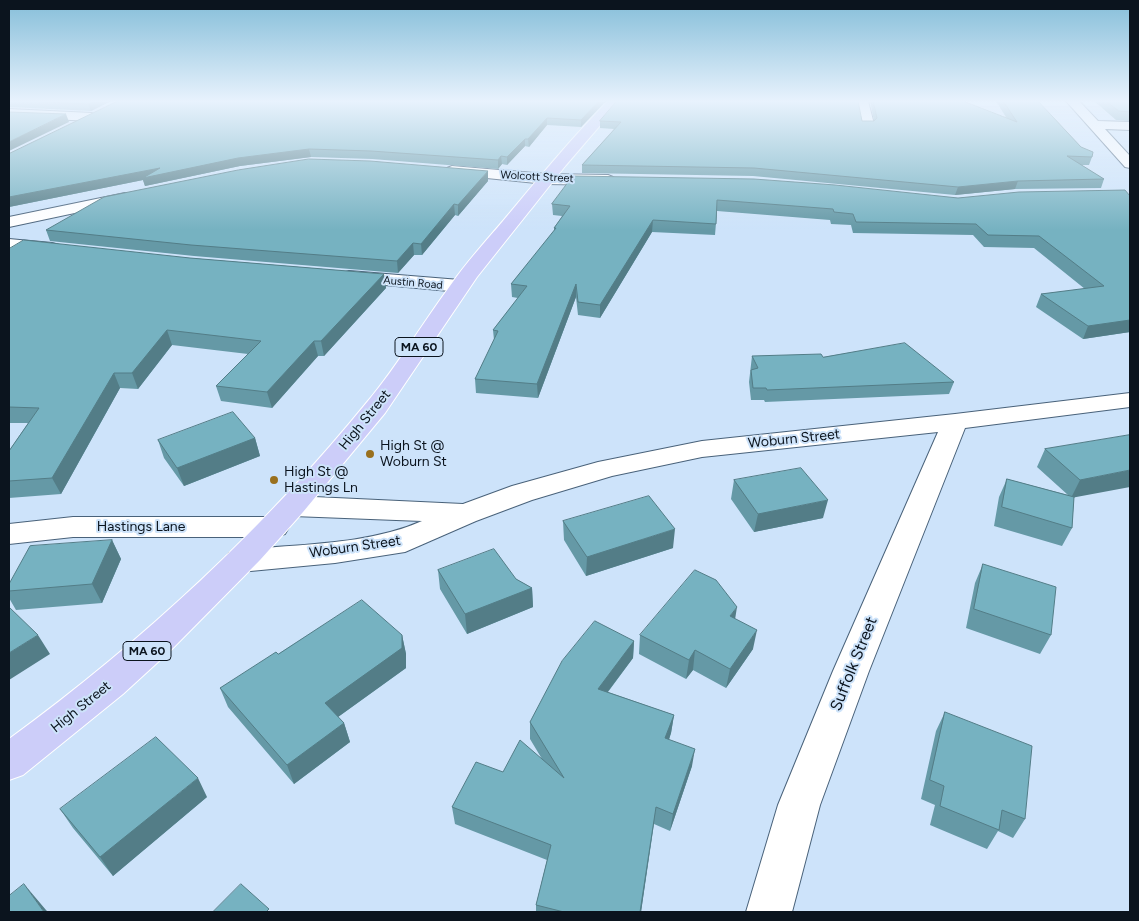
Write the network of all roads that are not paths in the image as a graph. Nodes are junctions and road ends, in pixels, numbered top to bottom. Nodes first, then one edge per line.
1 (576, 144) edge
2 (1111, 144) edge
3 (1130, 164) edge
4 (438, 170) edge
5 (546, 179) junction
6 (622, 180) edge
7 (137, 195) edge
8 (9, 222) edge
9 (9, 244) edge
10 (67, 250) edge
11 (334, 276) edge
12 (460, 286) junction
13 (1130, 400) edge
14 (955, 422) junction
15 (464, 514) junction
16 (284, 516) junction
17 (9, 534) edge
18 (240, 561) junction
19 (9, 762) edge
20 (769, 912) edge

1 - 5 main road, High Street / MA 60
2 - 3 street
4 - 5 street, Wolcott Street
5 - 6 street, Wolcott Street
5 - 12 main road, High Street / MA 60
7 - 8 street
9 - 10 street
11 - 12 street, Austin Road
12 - 16 main road, High Street / MA 60
13 - 14 street, Woburn Street
14 - 15 street, Woburn Street
14 - 20 street, Suffolk Street
15 - 16 street, Woburn Street
15 - 18 street, Woburn Street
16 - 17 street, Hastings Lane
16 - 18 main road, High Street / MA 60
18 - 19 main road, High Street / MA 60

